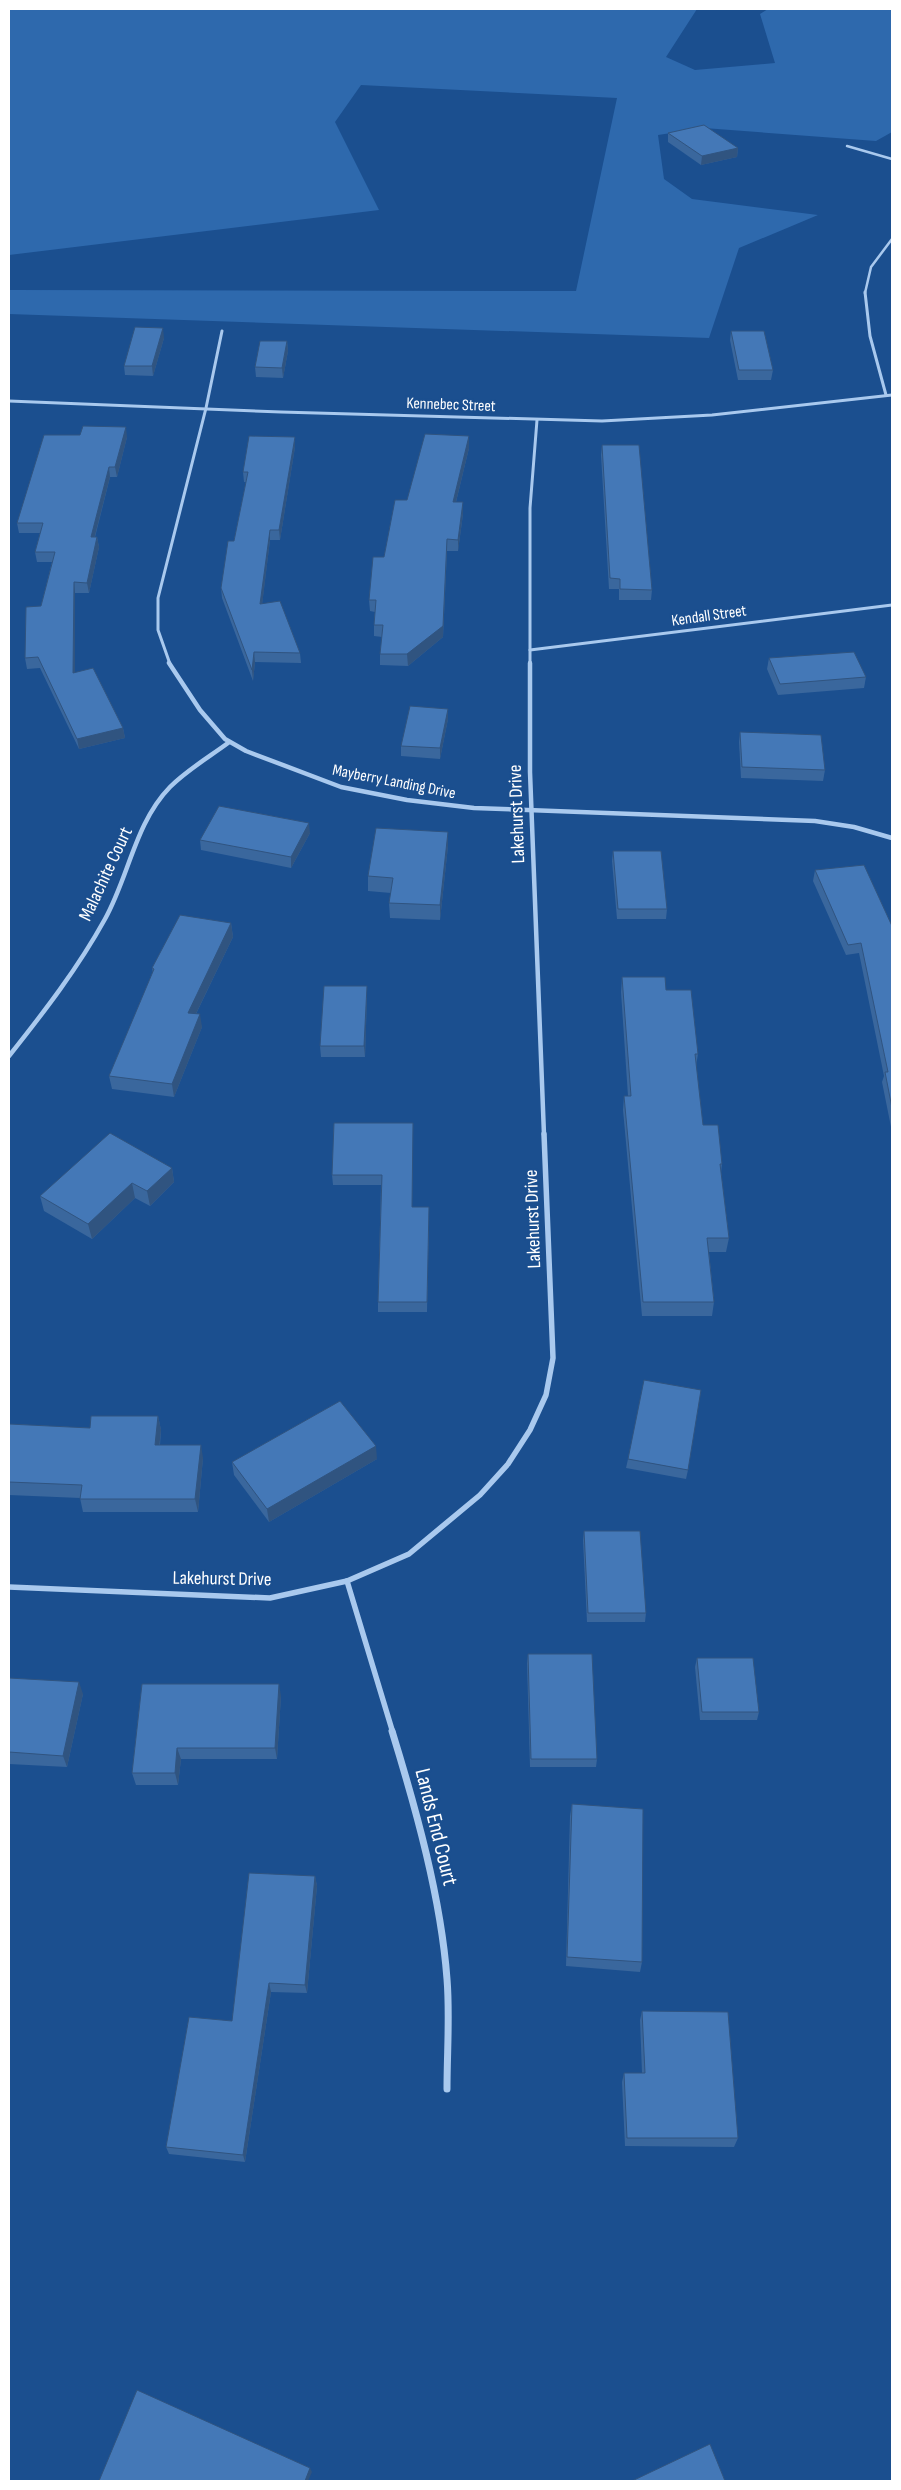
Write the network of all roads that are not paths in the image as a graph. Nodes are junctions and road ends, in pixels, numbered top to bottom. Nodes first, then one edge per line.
1 (846, 146) dead end
2 (892, 158) edge
3 (892, 239) edge
4 (222, 331) dead end
5 (886, 395) junction
6 (892, 395) edge
7 (9, 401) edge
8 (206, 408) junction
9 (537, 420) junction
10 (892, 605) edge
11 (530, 650) junction
12 (228, 743) junction
13 (532, 812) junction
14 (892, 838) edge
15 (9, 1056) edge
16 (347, 1581) junction
17 (9, 1587) edge
18 (447, 2089) dead end

1 - 2 street
3 - 5 street
4 - 8 street
5 - 6 street, Kennebec Street
5 - 9 street, Kennebec Street
7 - 8 street, Kennebec Street
8 - 9 street, Kennebec Street
8 - 12 street
9 - 11 street, Lakehurst Drive
10 - 11 street, Kendall Street
11 - 13 street, Lakehurst Drive
12 - 13 street, Mayberry Landing Drive
12 - 15 street, Malachite Court
13 - 14 street, Mayberry Landing Drive
13 - 16 street, Lakehurst Drive
16 - 17 street, Lakehurst Drive
16 - 18 street, Lands End Court

